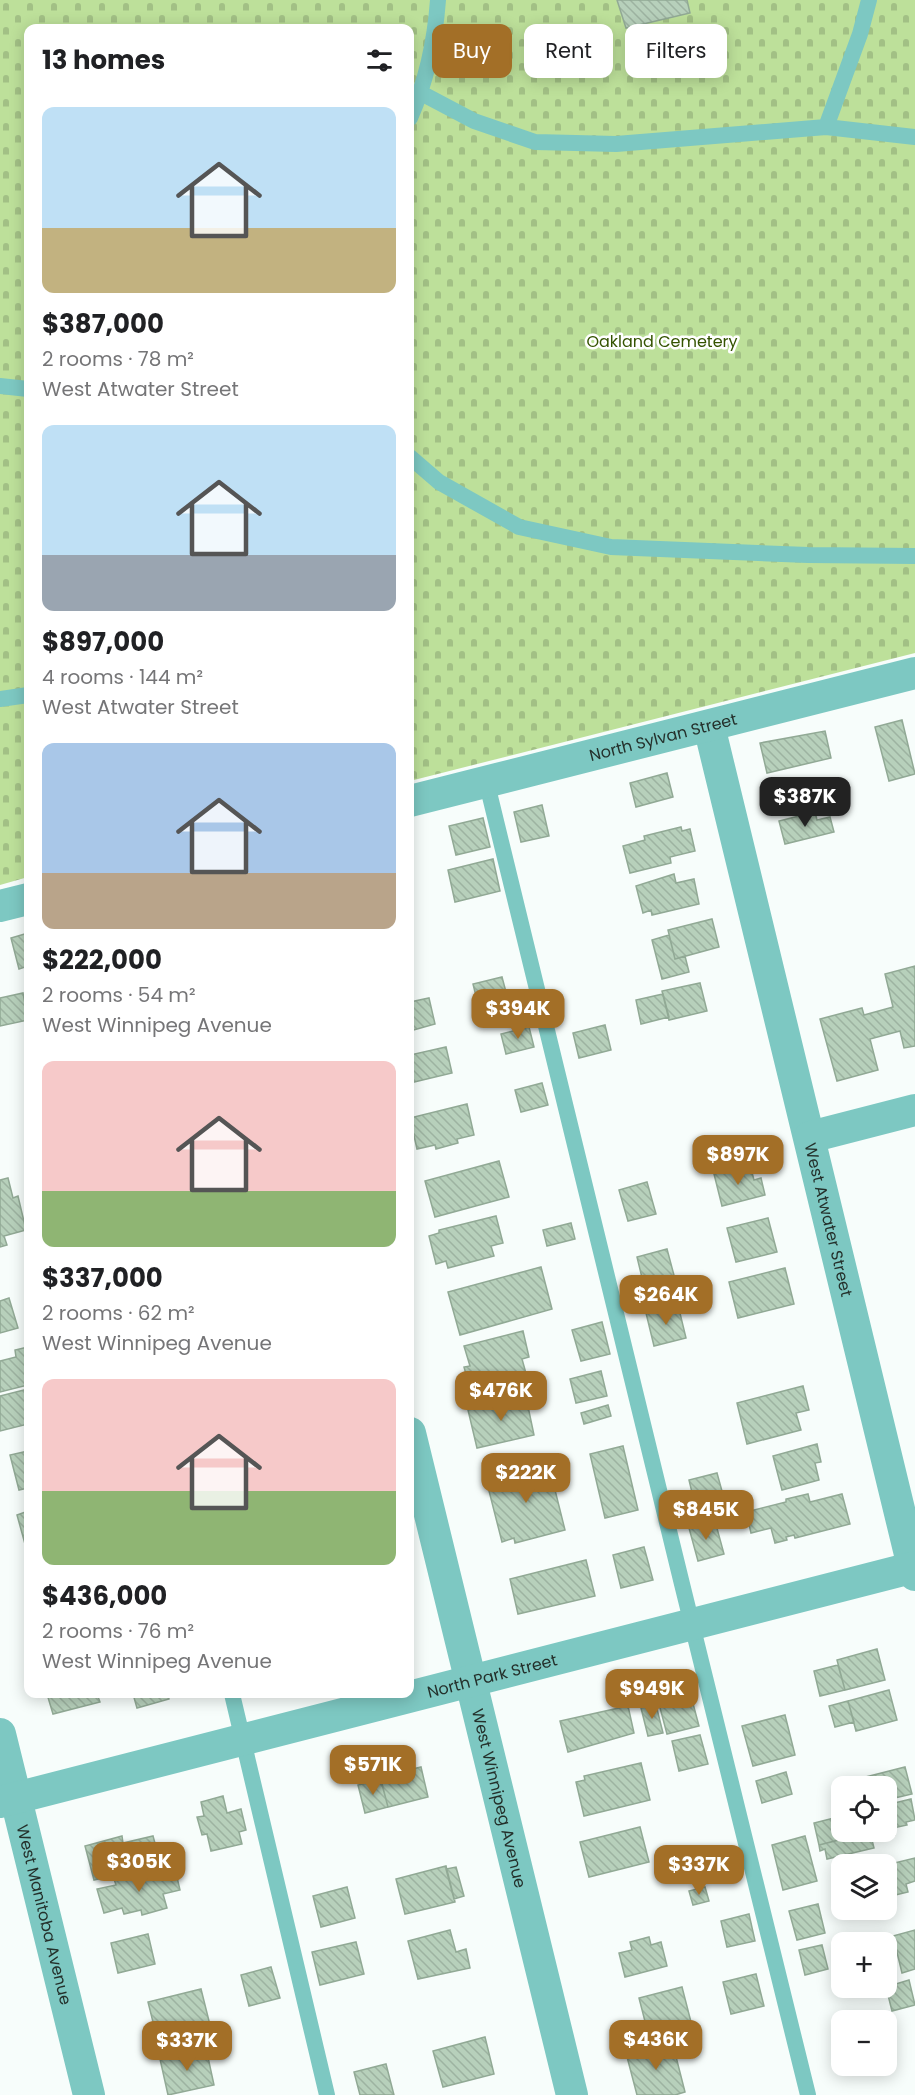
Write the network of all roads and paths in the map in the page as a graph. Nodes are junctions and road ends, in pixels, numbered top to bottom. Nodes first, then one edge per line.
1 (438, 0) edge
2 (869, 0) edge
3 (421, 93) junction
4 (414, 109) edge
5 (826, 127) junction
6 (915, 137) edge
7 (0, 386) edge
8 (24, 389) edge
9 (414, 460) edge
10 (915, 556) edge
11 (915, 673) edge
12 (24, 696) edge
13 (0, 699) edge
14 (709, 726) junction
15 (486, 780) junction
16 (414, 800) edge
17 (24, 900) edge
18 (0, 906) edge
19 (915, 1110) edge
20 (810, 1137) junction
21 (414, 1450) edge
22 (914, 1570) edge
23 (692, 1625) junction
24 (470, 1682) junction
25 (414, 1696) edge
26 (233, 1698) edge
27 (407, 1698) edge
28 (0, 1734) edge
29 (243, 1740) junction
30 (8, 1800) edge
31 (89, 2095) edge
32 (327, 2095) edge
33 (572, 2095) edge
34 (808, 2095) edge

1 - 3 lane
2 - 5 lane
3 - 4 lane
3 - 5 lane
5 - 6 lane
7 - 8 lane
9 - 10 lane
11 - 14 street, North Sylvan Street
12 - 13 lane
14 - 15 street, North Sylvan Street
14 - 20 street, West Atwater Street
15 - 16 street, North Sylvan Street
15 - 23 lane
17 - 18 street
19 - 20 street
20 - 22 street, West Atwater Street
21 - 24 street, West Winnipeg Avenue
22 - 23 street, North Park Street
23 - 24 street, North Park Street
23 - 34 lane
24 - 25 street, North Park Street
24 - 33 street, West Winnipeg Avenue
26 - 29 lane
27 - 29 street, North Park Street
28 - 30 street, West Manitoba Avenue
29 - 30 street, North Park Street
29 - 32 lane
30 - 31 street, West Manitoba Avenue

